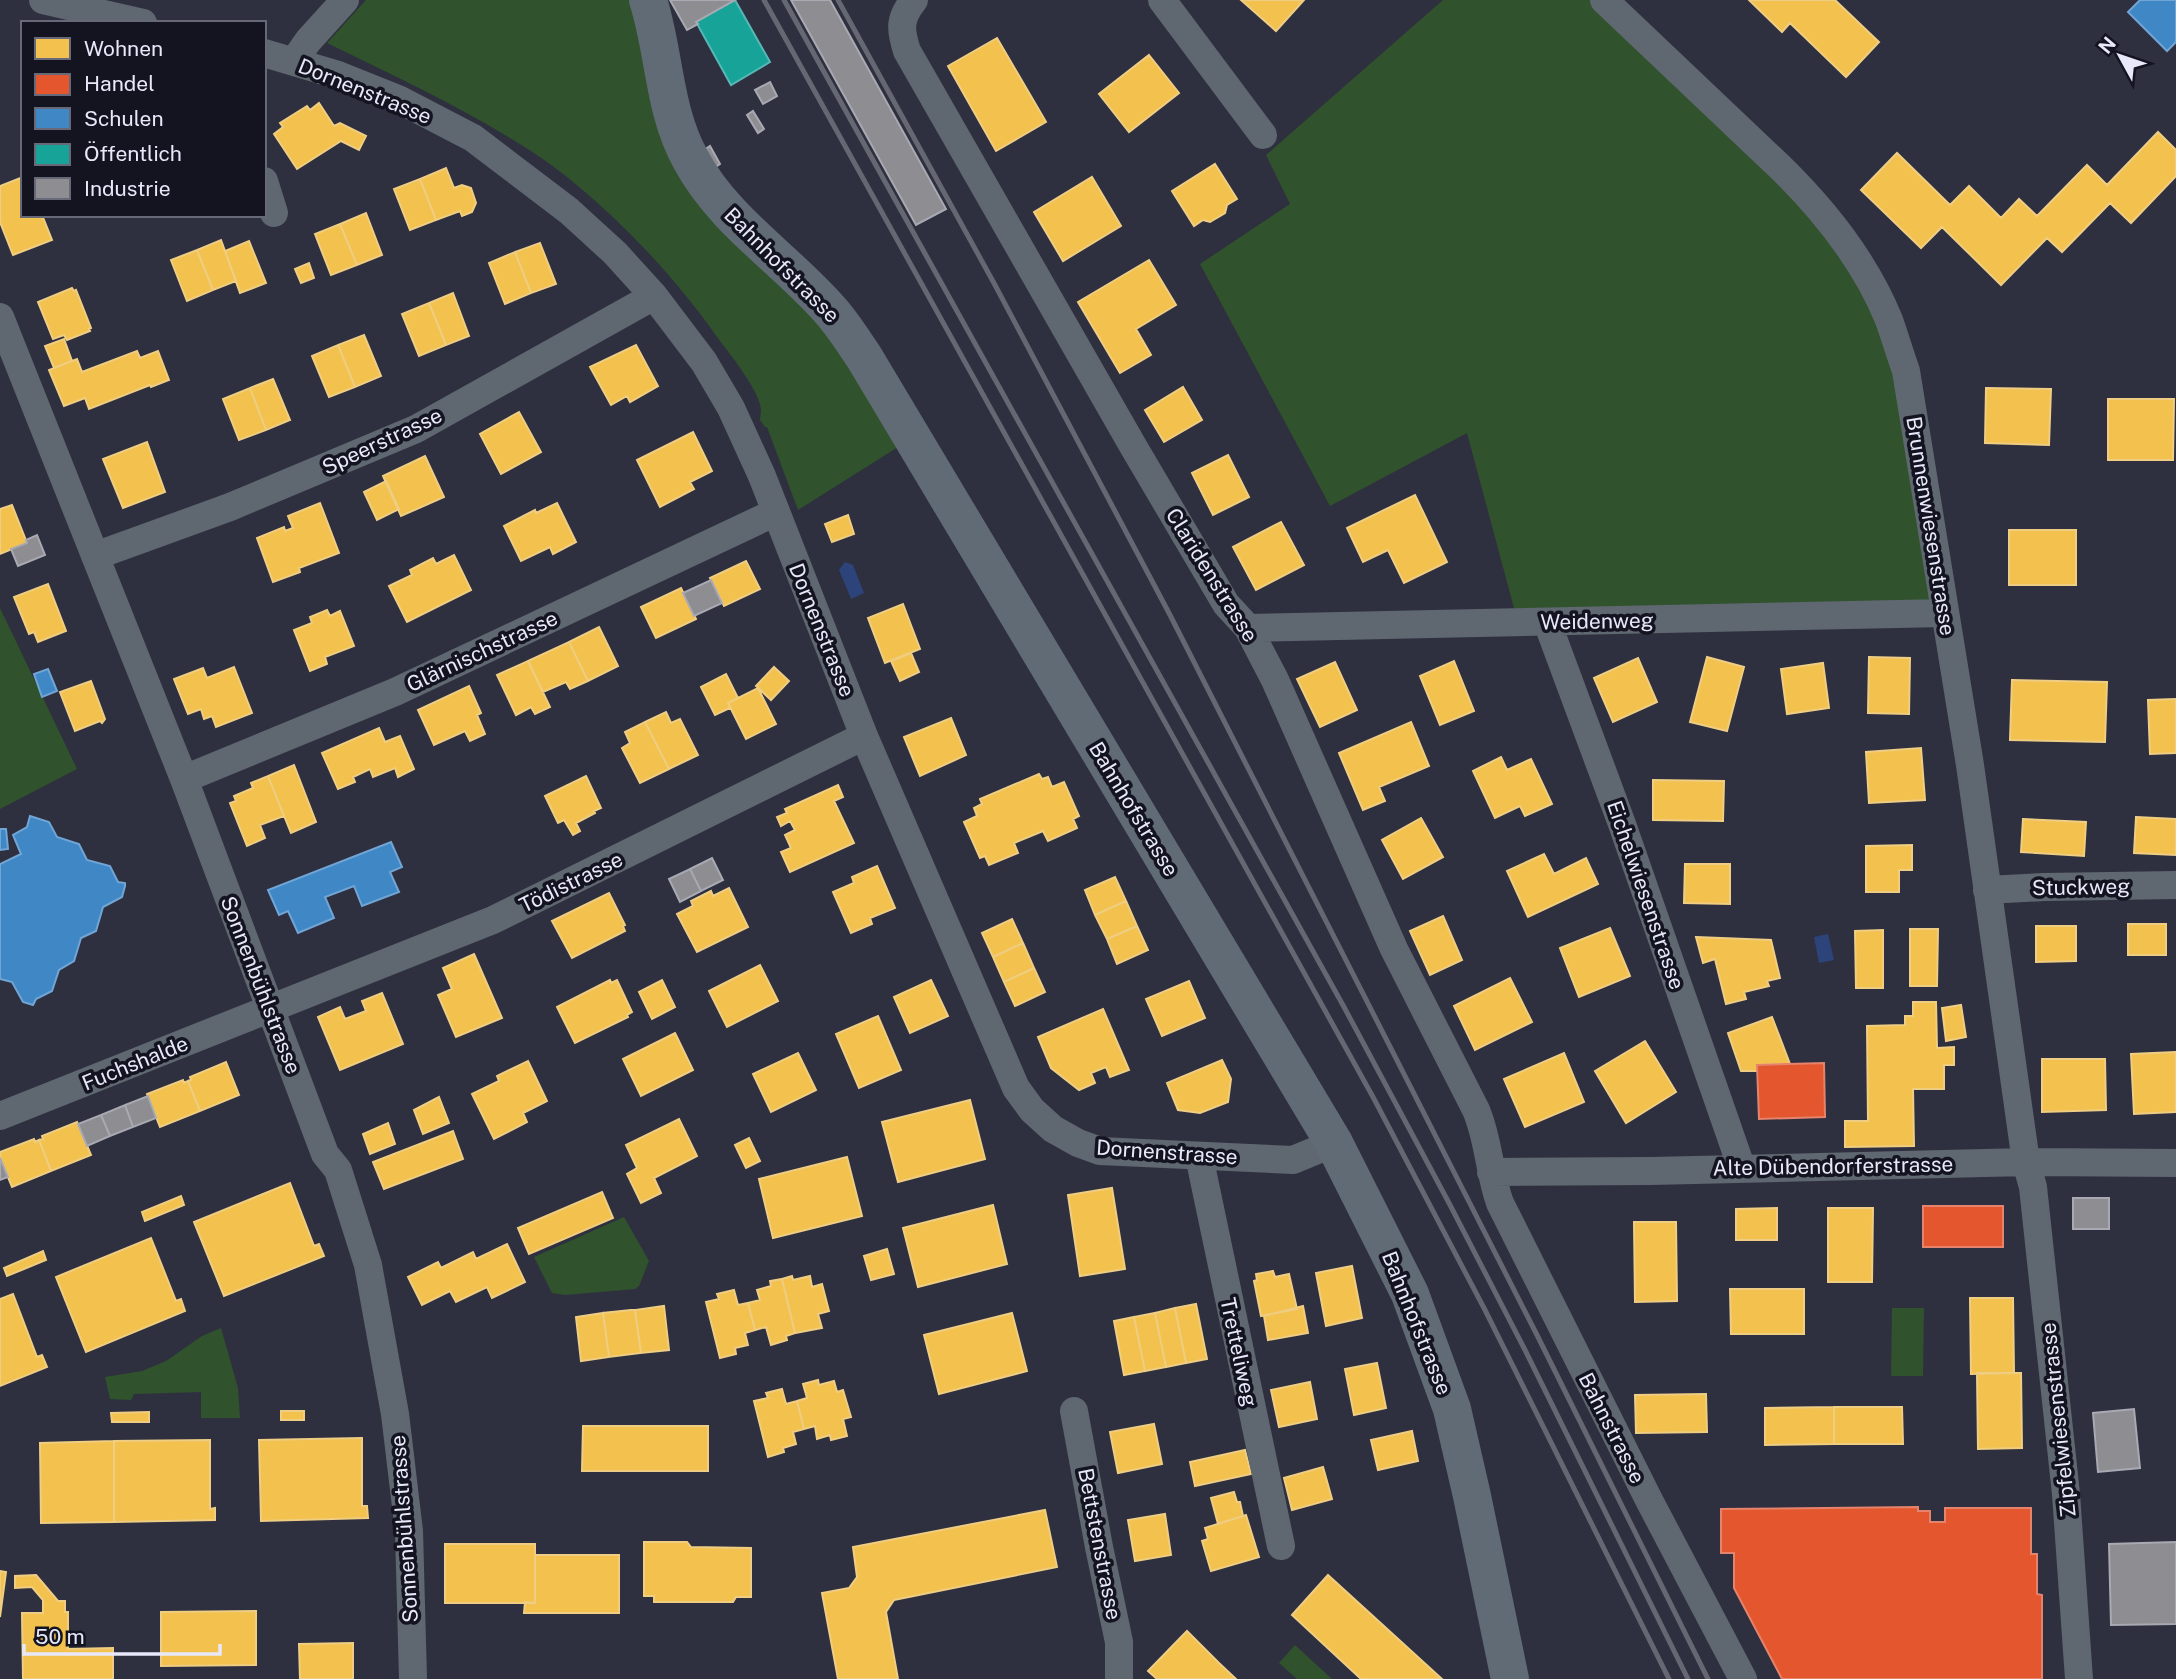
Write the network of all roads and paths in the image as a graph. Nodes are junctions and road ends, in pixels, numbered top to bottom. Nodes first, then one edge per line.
1 (43, 0) edge
2 (345, 0) edge
3 (649, 0) edge
4 (914, 0) edge
5 (1162, 0) edge
6 (1604, 0) edge
7 (133, 21) edge
8 (266, 54) edge
9 (294, 61) junction
10 (1263, 135) dead end
11 (266, 187) edge
12 (274, 213) dead end
13 (654, 296) junction
14 (0, 317) edge
15 (776, 512) junction
16 (95, 556) junction
17 (1945, 613) junction
18 (1547, 622) junction
19 (1248, 628) junction
20 (864, 736) junction
21 (184, 779) junction
22 (2176, 885) edge
23 (1987, 890) junction
24 (270, 1009) junction
25 (0, 1116) edge
26 (1334, 1143) junction
27 (1199, 1156) junction
28 (2026, 1162) junction
29 (2176, 1163) edge
30 (1742, 1169) junction
31 (1491, 1172) junction
32 (1074, 1410) dead end
33 (1281, 1546) dead end
34 (413, 1679) edge
35 (1119, 1679) edge
36 (1510, 1679) edge
37 (1743, 1679) edge
38 (2079, 1679) edge

1 - 7 street
2 - 9 street
3 - 26 street, Bahnhofstrasse
4 - 19 street, Claridenstrasse
5 - 10 street
6 - 17 street, Brunnenwiesenstrasse
8 - 9 street, Dornenstrasse
9 - 13 street, Dornenstrasse
11 - 12 street
13 - 15 street, Dornenstrasse
13 - 16 street, Speerstrasse
14 - 16 street, Sonnenbühlstrasse
15 - 20 street, Dornenstrasse
15 - 21 street, Glärnischstrasse
16 - 21 street, Sonnenbühlstrasse
17 - 18 street, Weidenweg
17 - 23 street, Brunnenwiesenstrasse
18 - 19 street, Weidenweg
18 - 30 street, Eichelwiesenstrasse
19 - 31 street, Claridenstrasse
20 - 24 street, Tödistrasse
20 - 27 street, Dornenstrasse
21 - 24 street, Sonnenbühlstrasse
22 - 23 street, Stuckweg
23 - 28 street, Brunnenwiesenstrasse
24 - 25 street, Fuchshalde
24 - 34 street, Sonnenbühlstrasse
26 - 27 street, Dornenstrasse
26 - 36 street, Bahnhofstrasse
27 - 33 street, Tretteliweg
28 - 29 street, Alte Dübendorferstrasse
28 - 30 street, Alte Dübendorferstrasse
28 - 38 street, Zipfelwiesenstrasse
30 - 31 street, Alte Dübendorferstrasse
31 - 37 street, Bahnstrasse
32 - 35 street, Bettstenstrasse

